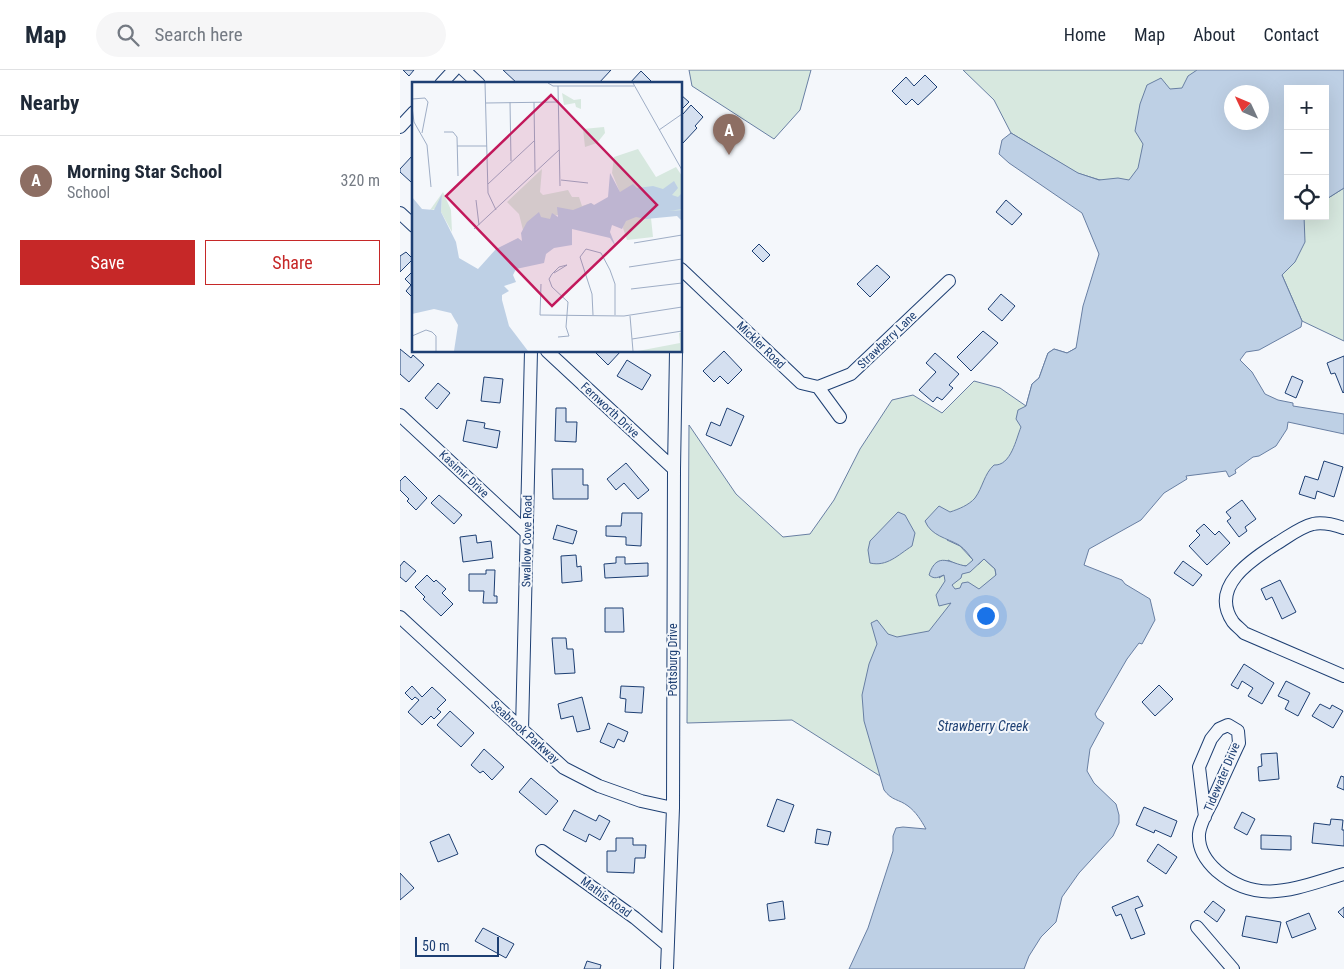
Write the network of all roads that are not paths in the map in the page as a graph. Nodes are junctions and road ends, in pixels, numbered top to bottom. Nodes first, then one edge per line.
1 (454, 70) edge
2 (464, 70) edge
3 (442, 82) edge
4 (477, 82) edge
5 (412, 114) edge
6 (400, 127) edge
7 (400, 213) edge
8 (412, 224) edge
9 (682, 269) edge
10 (948, 281) dead end
11 (530, 352) edge
12 (548, 352) edge
13 (676, 352) edge
14 (818, 388) junction
15 (400, 415) edge
16 (840, 417) dead end
17 (674, 469) junction
18 (1344, 528) edge
19 (527, 533) junction
20 (400, 617) edge
21 (1344, 676) edge
22 (522, 730) junction
23 (673, 808) junction
24 (1205, 817) junction
25 (542, 852) dead end
26 (1344, 874) edge
27 (1197, 927) dead end
28 (667, 945) junction
29 (667, 969) edge
30 (1233, 969) edge

1 - 3 street
2 - 4 street
5 - 6 street
7 - 8 street
9 - 14 street, Mickler Road
10 - 14 street, Strawberry Lane
11 - 19 street, Swallow Cove Road
12 - 17 street, Fernworth Drive
13 - 17 street, Pottsburg Drive
14 - 16 street, Mickler Road
15 - 19 street, Kasimir Drive
17 - 23 street, Pottsburg Drive
18 - 21 street
19 - 22 street, Swallow Cove Road
20 - 22 street, Seabrook Parkway
22 - 23 street, Seabrook Parkway
23 - 28 street, Pottsburg Drive
24 - 24 street, Tidewater Drive
24 - 26 street, Tidewater Drive
25 - 28 street, Mathis Road
27 - 30 street
28 - 29 street, Pottsburg Drive

